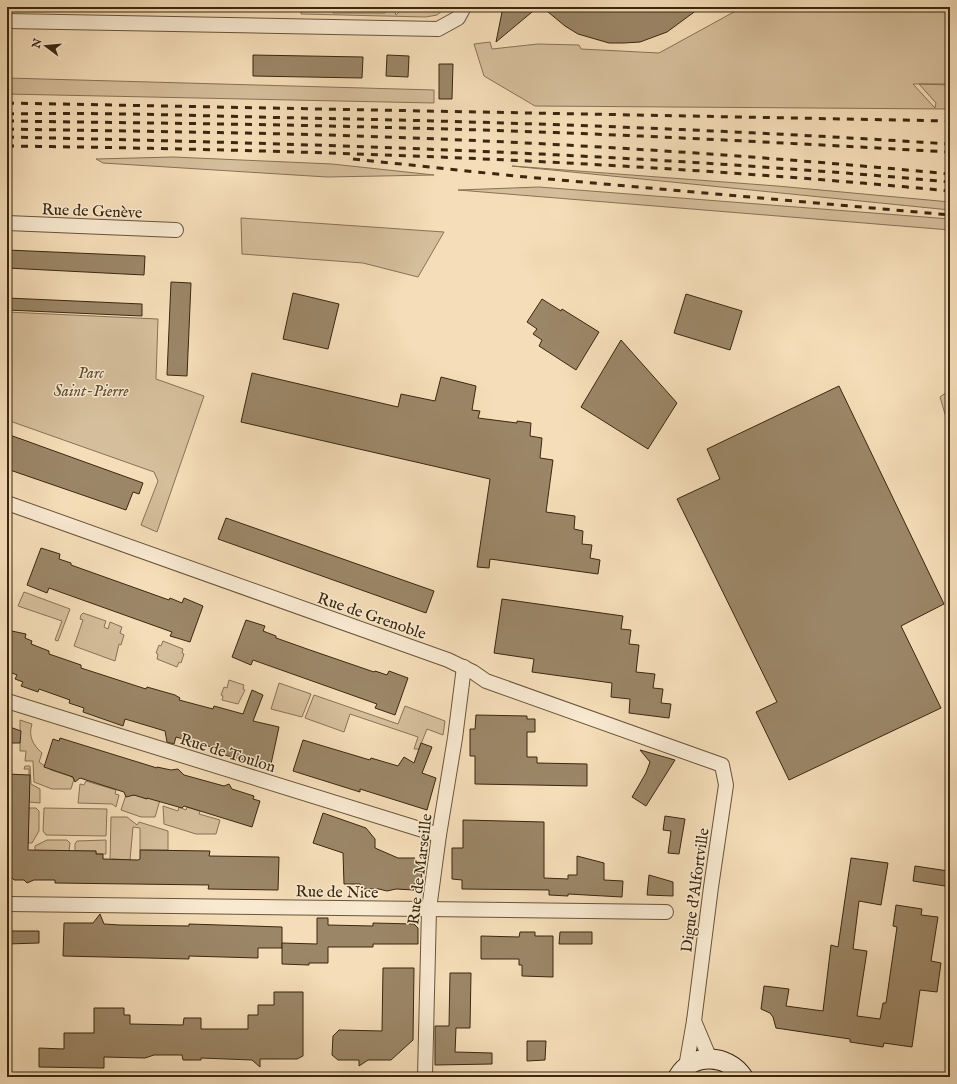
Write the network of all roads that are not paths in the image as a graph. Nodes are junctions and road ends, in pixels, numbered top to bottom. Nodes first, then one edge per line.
1 (464, 7) edge
2 (7, 21) edge
3 (7, 223) edge
4 (176, 230) dead end
5 (7, 503) edge
6 (464, 667) junction
7 (7, 701) edge
8 (722, 765) joint
9 (439, 835) junction
10 (7, 904) edge
11 (429, 909) junction
12 (666, 912) dead end
13 (694, 1021) junction
14 (710, 1058) junction
15 (682, 1072) edge
16 (425, 1077) edge
17 (743, 1077) edge

1 - 2 street
3 - 4 street, Rue de Genève
5 - 6 street, Rue de Grenoble
6 - 8 street, Rue de Grenoble
6 - 9 street, Rue de Marseille
7 - 9 street, Rue de Toulon
8 - 13 street, Digue d'Alfortville
9 - 11 street, Rue de Marseille
10 - 11 street, Rue de Nice
11 - 12 street, Rue de Nice
11 - 16 street, Rue de Marseille
13 - 14 street
13 - 15 street, Digue d'Alfortville
14 - 15 street
14 - 17 street

